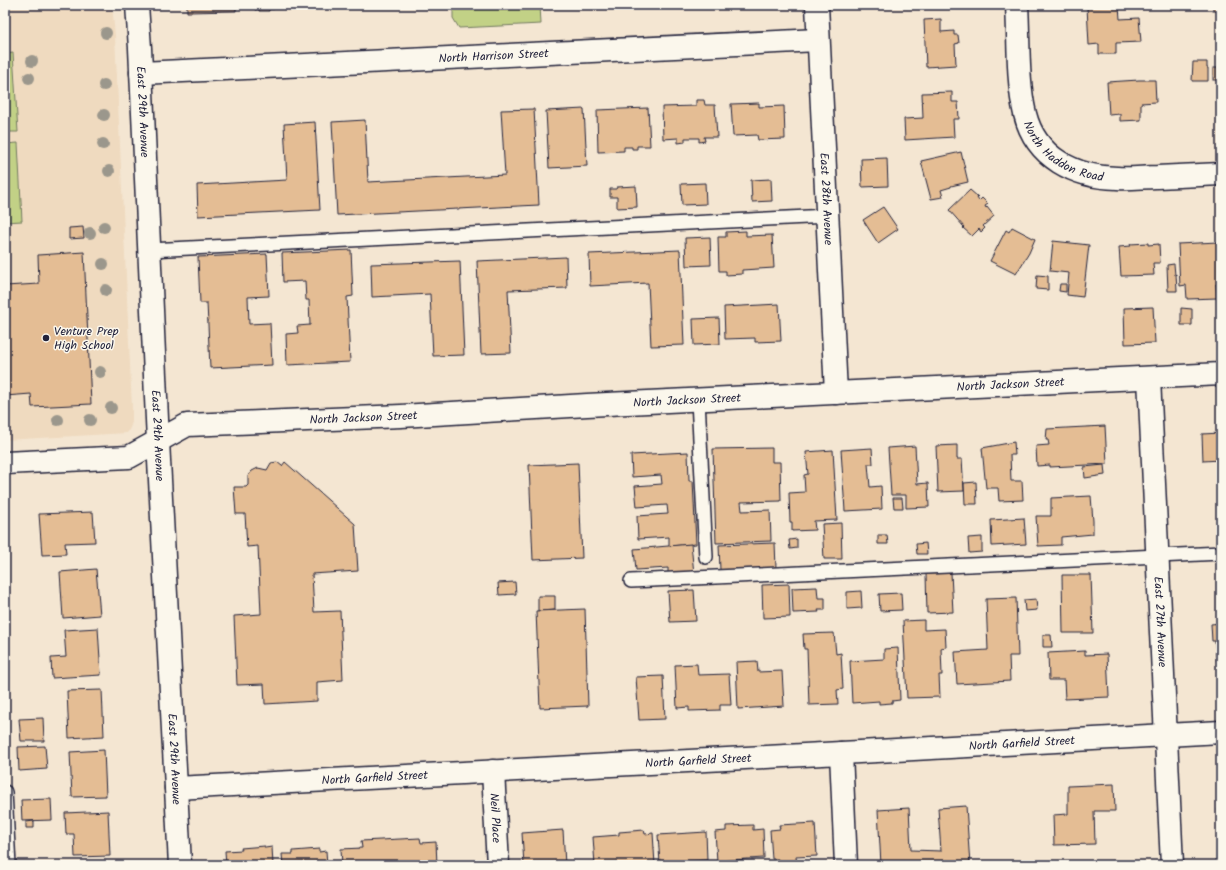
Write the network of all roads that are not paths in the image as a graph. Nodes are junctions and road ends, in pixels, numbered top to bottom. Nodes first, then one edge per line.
1 (137, 5) edge
2 (817, 5) edge
3 (1017, 5) edge
4 (818, 40) junction
5 (141, 73) junction
6 (1221, 174) edge
7 (828, 216) junction
8 (150, 250) junction
9 (1221, 374) edge
10 (1149, 378) junction
11 (836, 393) junction
12 (698, 400) junction
13 (158, 441) junction
14 (5, 463) edge
15 (1221, 553) edge
16 (1157, 556) junction
17 (706, 557) dead end
18 (631, 581) dead end
19 (1221, 732) edge
20 (1166, 734) junction
21 (841, 753) junction
22 (493, 771) junction
23 (176, 788) junction
24 (5, 792) edge
25 (9, 865) edge
26 (180, 865) edge
27 (498, 865) edge
28 (846, 865) edge
29 (1172, 865) edge

1 - 5 street, East 29th Avenue
2 - 4 street, East 28th Avenue
3 - 6 street, North Haddon Road
4 - 5 street, North Harrison Street
4 - 7 street, East 28th Avenue
5 - 8 street, East 29th Avenue
7 - 8 lane
7 - 11 street, East 28th Avenue
8 - 13 street, East 29th Avenue
9 - 10 street, North Jackson Street
10 - 11 street, North Jackson Street
10 - 16 street, East 27th Avenue
11 - 12 street, North Jackson Street
12 - 13 street, North Jackson Street
12 - 17 lane
13 - 14 street, North Jackson Street
13 - 23 street, East 29th Avenue
15 - 16 lane
16 - 18 lane
16 - 20 street, East 27th Avenue
19 - 20 street, North Garfield Street
20 - 21 street, North Garfield Street
20 - 29 street, East 27th Avenue
21 - 22 street, North Garfield Street
21 - 28 street
22 - 23 street, North Garfield Street
22 - 27 street, Neil Place
23 - 26 street, East 29th Avenue
24 - 25 lane

